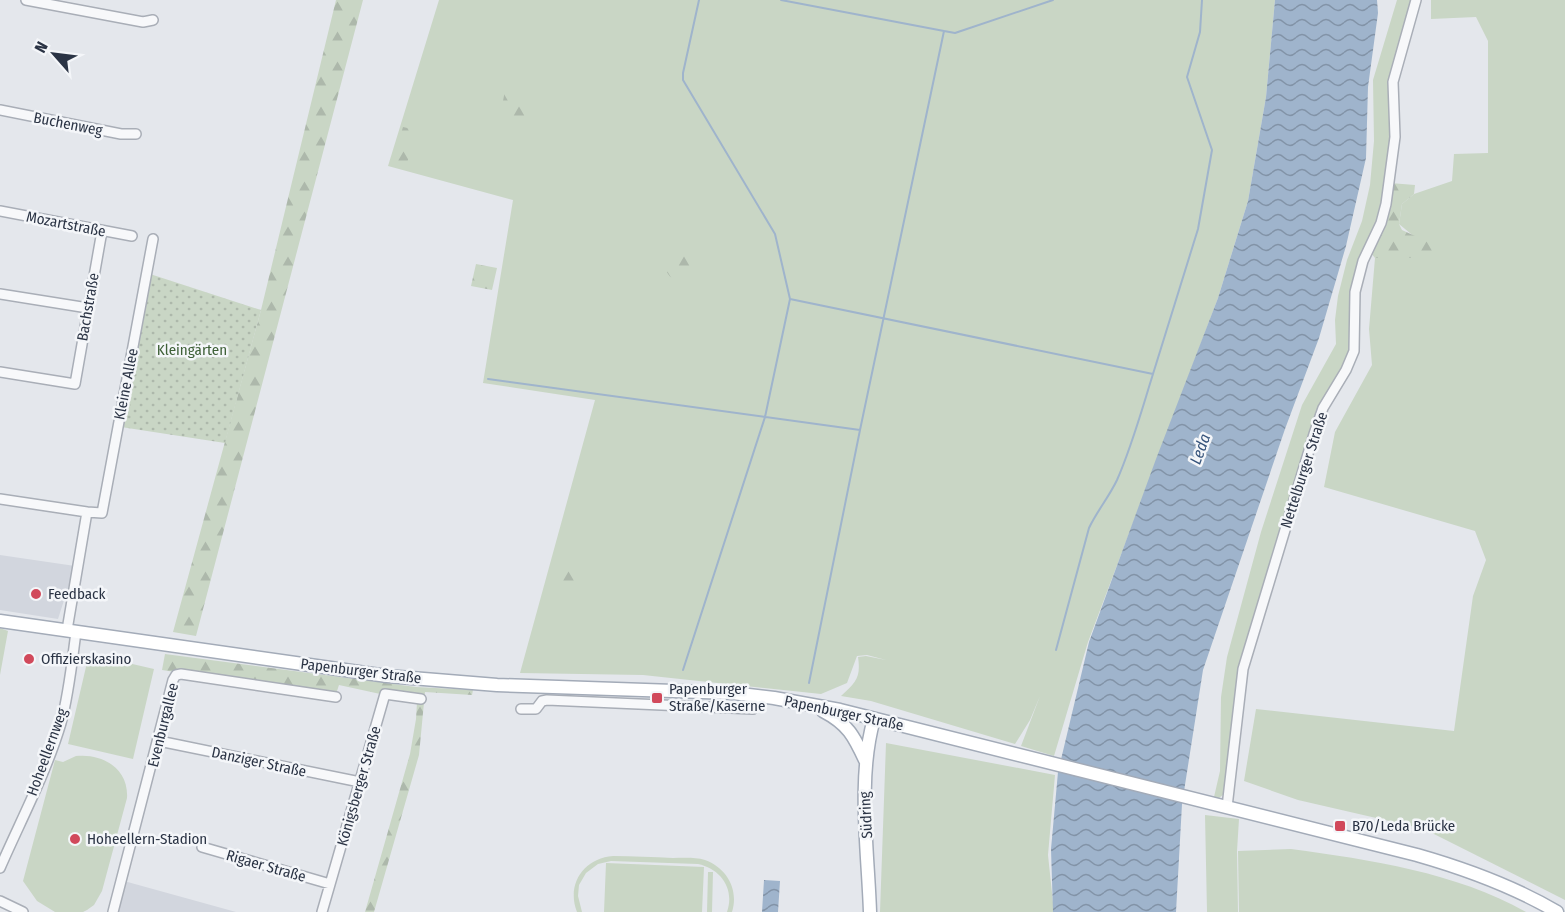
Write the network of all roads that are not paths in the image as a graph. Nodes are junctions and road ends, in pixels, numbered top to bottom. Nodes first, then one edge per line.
1 (26, 0) edge
2 (1416, 0) edge
3 (153, 20) dead end
4 (0, 110) edge
5 (136, 134) dead end
6 (0, 212) edge
7 (102, 231) junction
8 (132, 236) dead end
9 (153, 239) dead end
10 (0, 294) edge
11 (88, 308) junction
12 (0, 372) edge
13 (0, 499) edge
14 (87, 512) junction
15 (0, 621) edge
16 (72, 631) junction
17 (316, 694) junction
18 (336, 697) dead end
19 (421, 699) dead end
20 (813, 705) junction
21 (314, 706) dead end
22 (522, 709) dead end
23 (753, 709) dead end
24 (874, 720) junction
25 (159, 741) junction
26 (866, 763) junction
27 (360, 782) junction
28 (1227, 807) junction
29 (202, 847) dead end
30 (0, 868) edge
31 (330, 884) junction
32 (0, 902) edge
33 (23, 912) edge
34 (113, 912) edge
35 (322, 912) edge
36 (870, 912) edge
37 (1557, 912) edge

1 - 3 street
2 - 28 street, Nettelburger Straße
4 - 5 street, Buchenweg
6 - 7 street, Mozartstraße
7 - 8 street, Mozartstraße
7 - 11 street, Bachstraße
9 - 14 street, Kleine Allee
10 - 11 street
11 - 12 street, Bachstraße
13 - 14 street
14 - 16 street, Hoheellernweg
15 - 16 main road, Papenburger Straße
16 - 20 main road, Papenburger Straße
16 - 30 street, Hoheellernweg
17 - 18 street, Evenburgallee
17 - 21 street
17 - 25 street, Evenburgallee
19 - 27 street, Königsberger Straße
20 - 24 main road, Papenburger Straße
20 - 26 main road
22 - 23 street
24 - 26 main road, Südring
24 - 28 main road, Papenburger Straße
25 - 27 street, Danziger Straße
25 - 34 street, Evenburgallee
26 - 36 main road, Südring
27 - 31 street, Königsberger Straße
28 - 37 main road, Papenburger Straße
29 - 31 street, Rigaer Straße
31 - 35 street, Königsberger Straße
32 - 33 street

